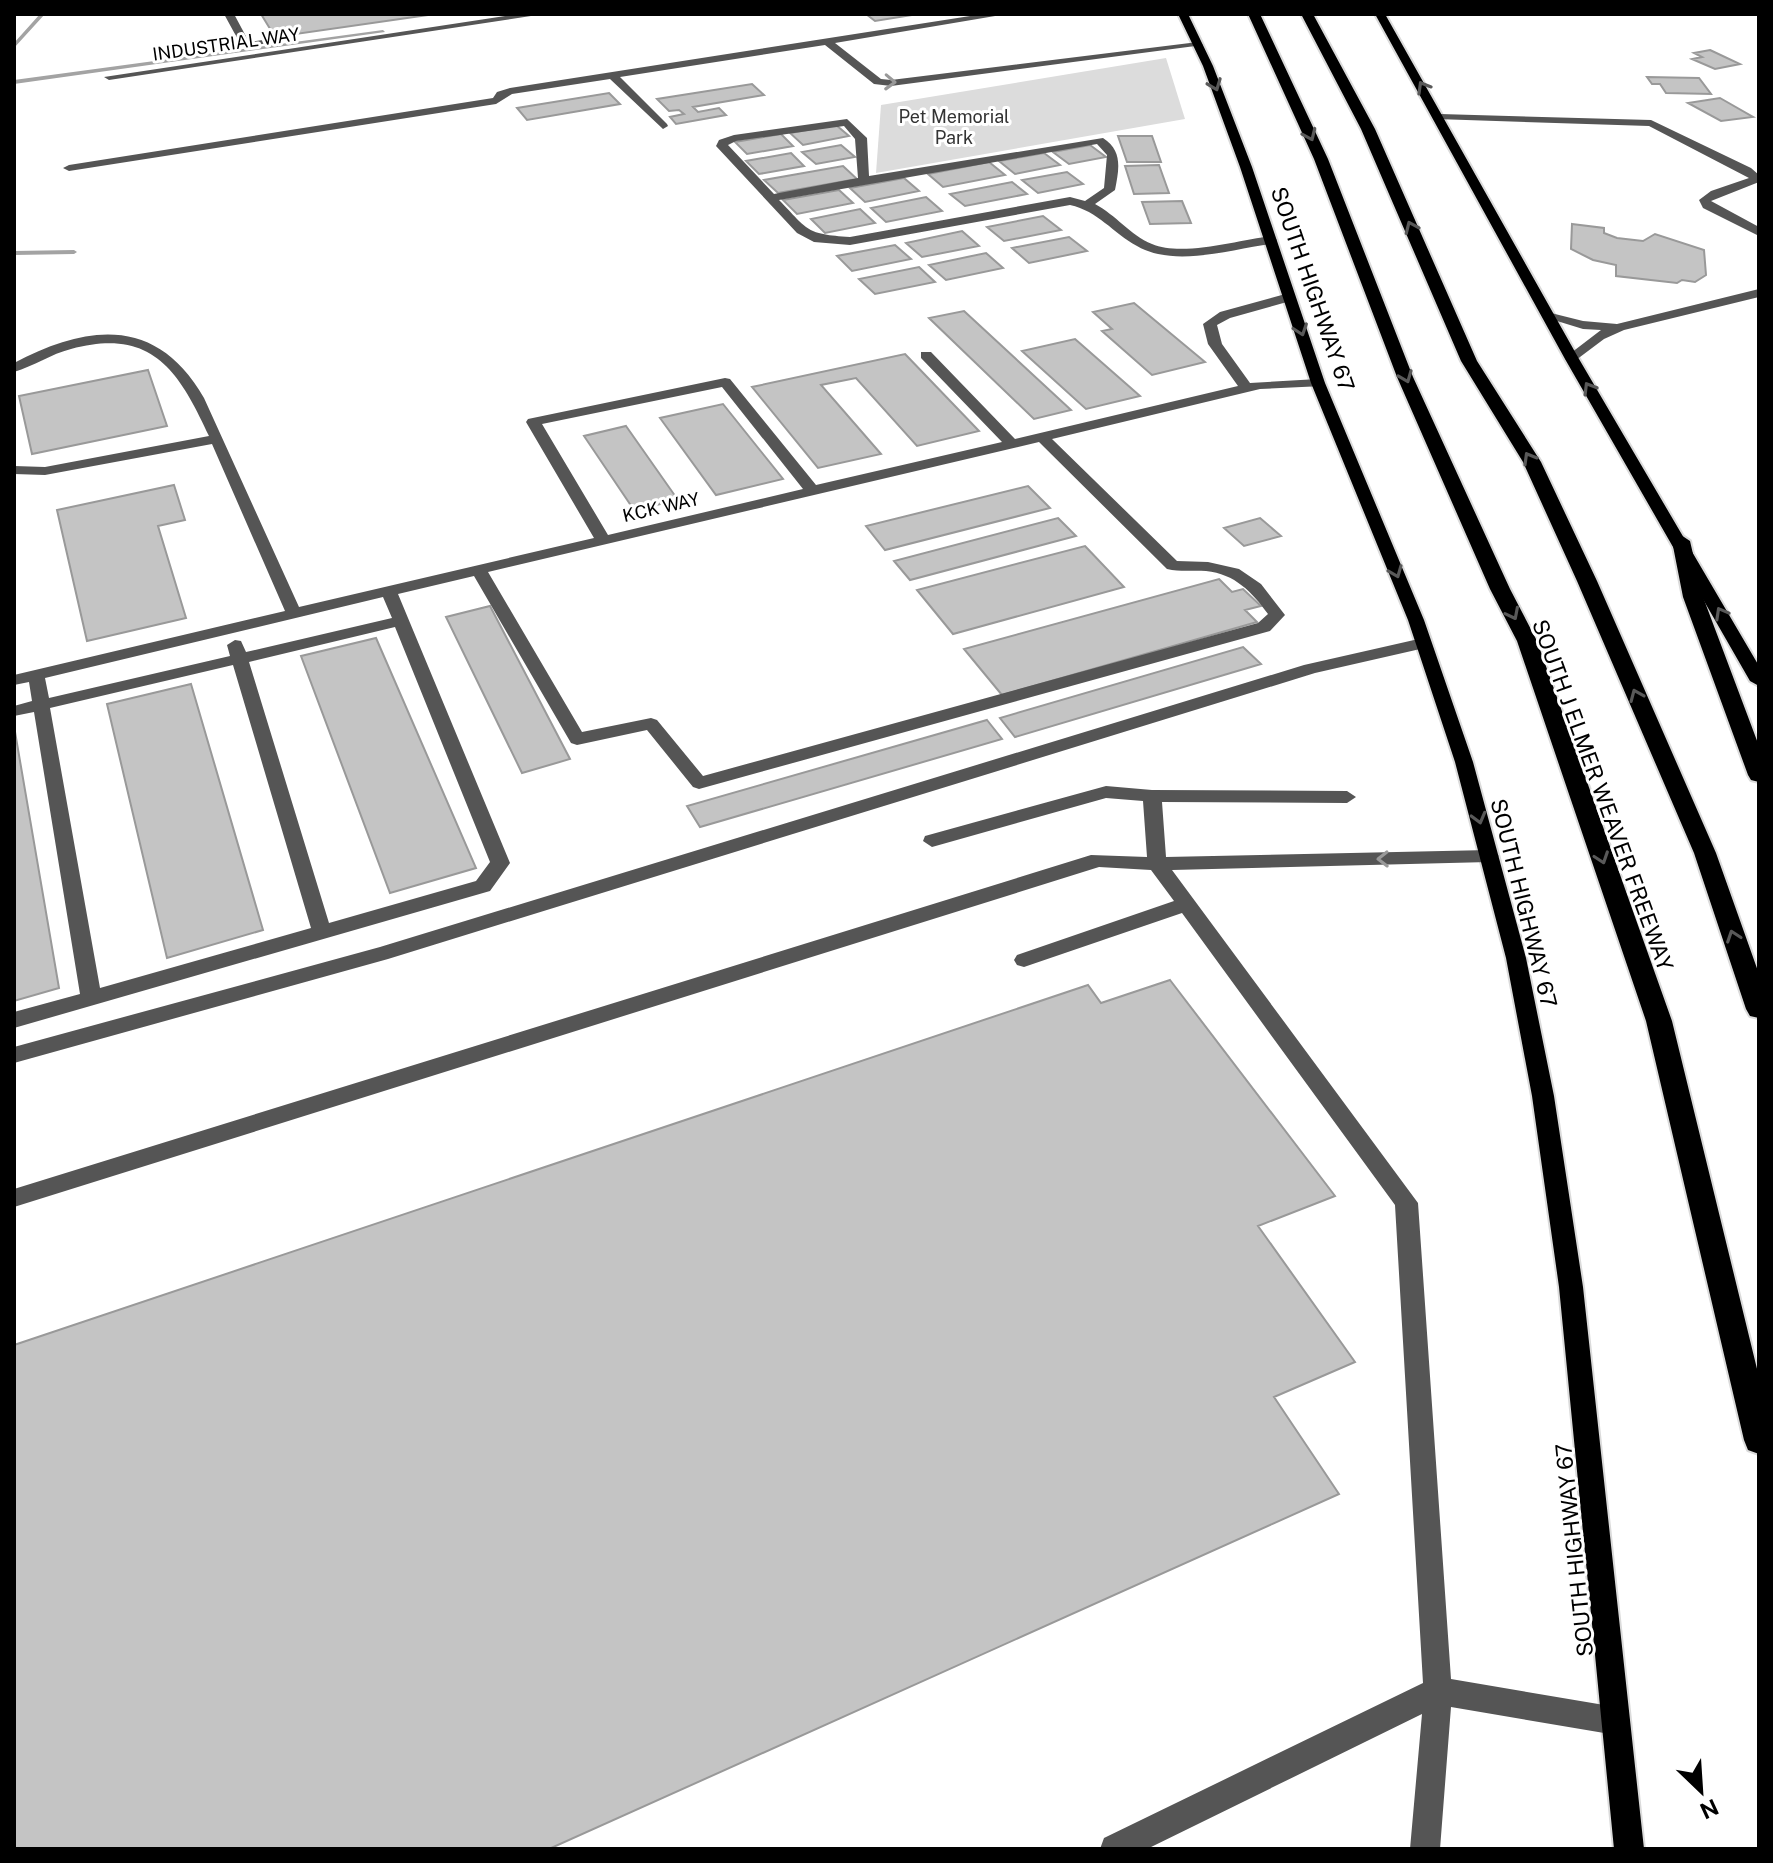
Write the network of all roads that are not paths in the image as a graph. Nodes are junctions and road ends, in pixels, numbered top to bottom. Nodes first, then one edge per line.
1 (229, 14) edge
2 (463, 14) edge
3 (539, 14) edge
4 (1002, 14) edge
5 (1183, 14) edge
6 (1254, 14) edge
7 (1307, 14) edge
8 (1380, 14) edge
9 (826, 41) junction
10 (1198, 45) junction
11 (718, 71) dead end
12 (612, 75) junction
13 (109, 77) dead end
14 (623, 86) junction
15 (1440, 117) junction
16 (663, 126) dead end
17 (69, 168) dead end
18 (864, 180) junction
19 (771, 198) junction
20 (1089, 203) junction
21 (1759, 232) edge
22 (1271, 240) junction
23 (1759, 293) edge
24 (1289, 297) junction
25 (1551, 317) junction
26 (1619, 327) junction
27 (926, 355) dead end
28 (1572, 359) junction
29 (14, 368) edge
30 (1318, 383) junction
31 (1246, 388) junction
32 (1042, 437) junction
33 (217, 439) junction
34 (1012, 444) junction
35 (14, 470) edge
36 (813, 491) junction
37 (604, 541) junction
38 (1681, 541) junction
39 (479, 570) junction
40 (389, 591) junction
41 (294, 614) junction
42 (401, 621) junction
43 (230, 629) junction
44 (1423, 643) junction
45 (238, 658) junction
46 (36, 675) junction
47 (14, 680) edge
48 (1759, 681) edge
49 (41, 704) junction
50 (14, 711) edge
51 (1759, 775) edge
52 (1152, 796) junction
53 (1347, 797) dead end
54 (932, 841) dead end
55 (1489, 856) junction
56 (1157, 864) junction
57 (1186, 904) junction
58 (322, 932) junction
59 (1024, 960) dead end
60 (91, 998) junction
61 (1759, 1009) edge
62 (14, 1020) edge
63 (14, 1055) edge
64 (14, 1198) edge
65 (1759, 1440) edge
66 (1438, 1691) junction
67 (1616, 1721) junction
68 (1115, 1849) edge
69 (1425, 1849) edge
70 (1629, 1849) edge

1 - 2 street
3 - 13 street, INDUSTRIAL WAY
4 - 9 street
5 - 10 main road, SOUTH HIGHWAY 67
6 -> 65 highway, SOUTH J ELMER WEAVER FREEWAY
61 -> 7 highway
15 -> 8 main road
9 -> 10 street
9 - 12 street
10 -> 22 main road, SOUTH HIGHWAY 67
11 - 14 street
12 - 14 street
12 - 17 street
14 - 16 street
15 - 21 street
15 - 25 main road
18 - 19 street
18 - 19 street
18 - 20 street
19 - 20 street
20 - 22 street
22 - 24 main road, SOUTH HIGHWAY 67
23 - 26 street
24 -> 30 main road, SOUTH HIGHWAY 67
24 - 31 street
25 - 26 street
25 - 28 main road
26 - 28 street
27 - 34 street
38 -> 28 main road
29 - 33 street
30 - 31 street, KCK WAY
30 -> 44 main road, SOUTH HIGHWAY 67
31 - 32 street, KCK WAY
32 - 34 street, KCK WAY
32 - 39 street
33 - 35 street
33 - 41 street
34 - 36 street, KCK WAY
36 - 37 street, KCK WAY
36 - 37 street
37 - 39 street, KCK WAY
48 -> 38 main road
38 - 51 highway
39 - 40 street, KCK WAY
40 - 41 street, KCK WAY
40 - 42 street
41 - 43 street, KCK WAY
42 - 45 street
42 - 58 street
43 - 45 street
43 - 46 street, KCK WAY
44 -> 55 main road, SOUTH HIGHWAY 67
44 - 63 street
45 - 49 street
45 - 58 street
46 - 47 street, KCK WAY
46 - 49 street
49 - 50 street
49 - 60 street
52 - 53 street
52 - 54 street
52 - 56 street
55 -> 56 street
55 - 67 main road, SOUTH HIGHWAY 67
56 - 57 street
56 - 64 street
57 - 59 street
57 - 66 street
58 - 60 street
60 - 62 street
66 - 67 street
66 - 68 street
66 - 69 street
67 - 70 main road, SOUTH HIGHWAY 67

